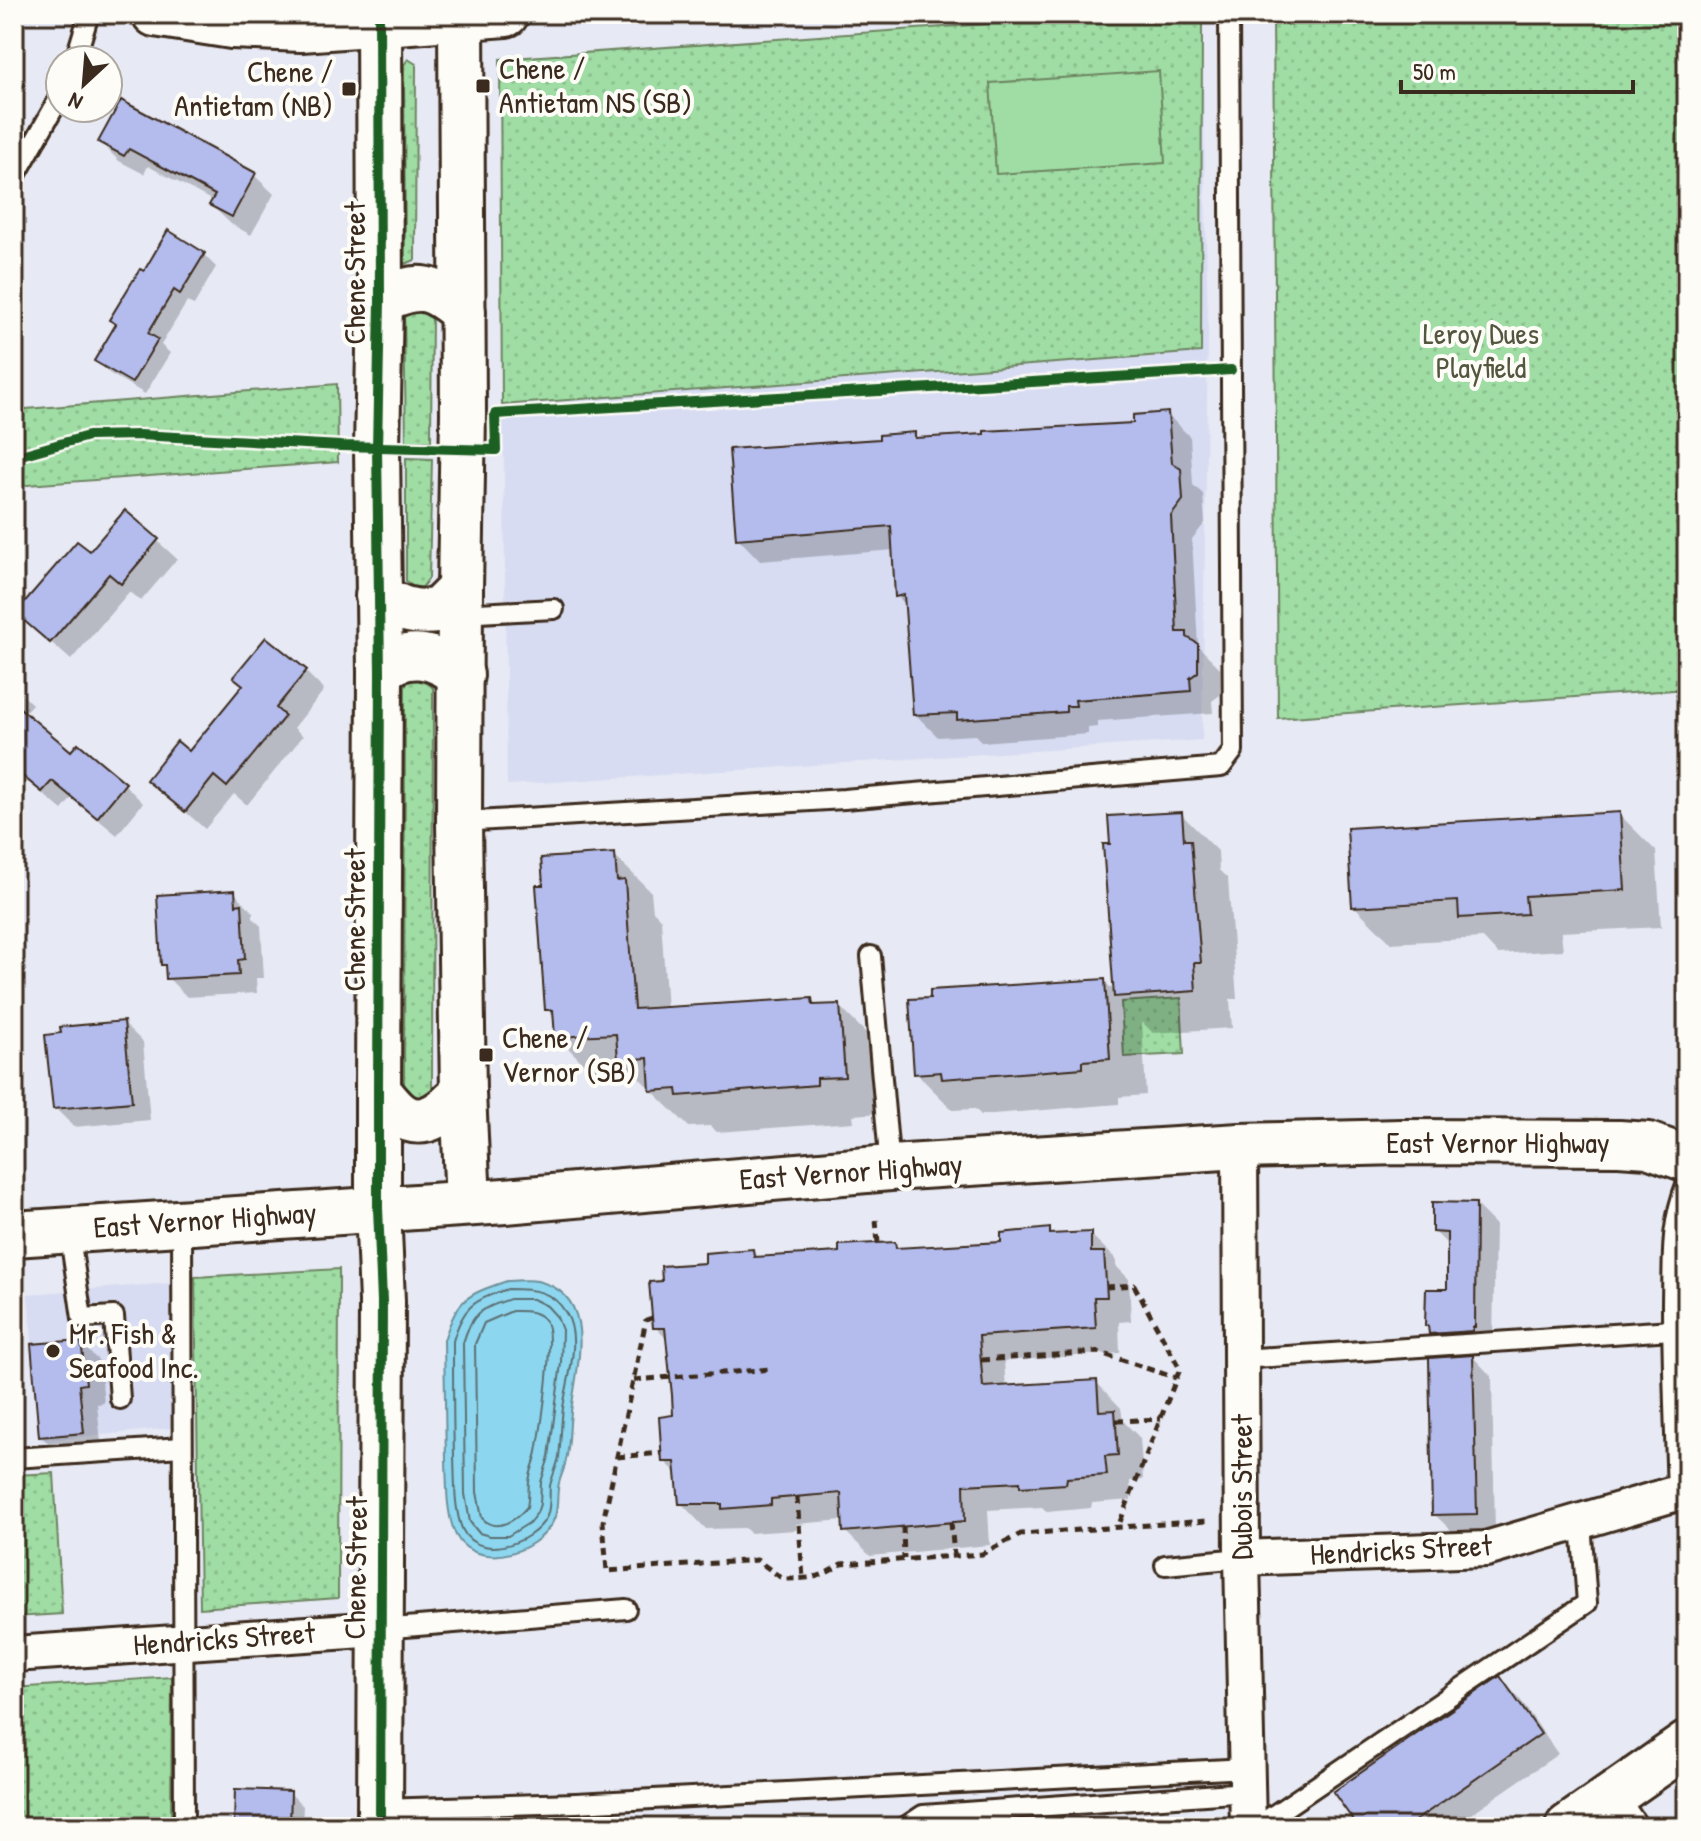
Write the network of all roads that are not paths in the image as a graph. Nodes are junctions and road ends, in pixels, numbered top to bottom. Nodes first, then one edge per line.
1 (89, 14) edge
2 (155, 14) edge
3 (506, 14) edge
4 (1229, 14) edge
5 (461, 16) edge
6 (379, 18) edge
7 (295, 21) edge
8 (80, 44) edge
9 (45, 124) edge
10 (17, 173) dead end
11 (380, 301) junction
12 (463, 312) junction
13 (378, 596) junction
14 (460, 601) junction
15 (554, 609) dead end
16 (380, 672) junction
17 (461, 675) junction
18 (459, 822) junction
19 (871, 956) dead end
20 (378, 1091) junction
21 (463, 1093) junction
22 (1240, 1146) junction
23 (1687, 1159) edge
24 (890, 1168) junction
25 (1687, 1182) edge
26 (468, 1203) junction
27 (378, 1208) junction
28 (182, 1222) junction
29 (69, 1230) junction
30 (14, 1234) edge
31 (1672, 1330) junction
32 (1241, 1359) junction
33 (120, 1399) dead end
34 (182, 1447) junction
35 (14, 1458) edge
36 (1677, 1493) joint
37 (1581, 1523) junction
38 (1242, 1558) junction
39 (1165, 1565) dead end
40 (626, 1609) dead end
41 (379, 1629) junction
42 (183, 1642) junction
43 (14, 1654) edge
44 (1687, 1744) edge
45 (1247, 1780) junction
46 (1628, 1810) edge
47 (380, 1818) edge
48 (184, 1827) edge
49 (905, 1827) edge
50 (1248, 1827) edge
51 (1256, 1827) edge
52 (1568, 1827) edge

1 - 8 lane
2 - 7 street
3 - 5 street
4 - 18 lane
5 - 6 street
5 - 12 street
6 - 7 street
6 - 11 street, Chene Street
9 - 10 lane
11 - 12 street
11 - 13 street, Chene Street
12 - 14 street
13 - 14 street
13 - 16 street, Chene Street
14 - 15 lane
14 - 17 street
16 - 17 street
16 - 20 street, Chene Street
17 - 18 street
18 - 21 street
19 - 24 lane
20 - 21 street
20 - 27 street, Chene Street
21 - 26 street
22 - 23 street, East Vernor Highway
22 - 24 street, East Vernor Highway
22 - 32 street, Dubois Street
24 - 26 street, East Vernor Highway
25 - 31 lane
26 - 27 street, East Vernor Highway
27 - 28 street, East Vernor Highway
27 - 41 street, Chene Street
28 - 29 street, East Vernor Highway
28 - 34 lane
29 - 30 street, East Vernor Highway
29 - 33 lane
31 - 32 lane
31 - 36 lane
32 - 38 street, Dubois Street
34 - 35 lane
34 - 42 lane
36 - 37 street, Hendricks Street
37 - 38 street, Hendricks Street
37 - 51 lane
38 - 39 lane, Hendricks Street
38 - 45 street, Dubois Street
40 - 41 lane, Hendricks Street
41 - 42 street, Hendricks Street
41 - 47 street, Chene Street
42 - 43 street, Hendricks Street
42 - 48 lane
44 - 46 street
45 - 47 lane
45 - 49 lane
45 - 50 street, Dubois Street
46 - 52 street

